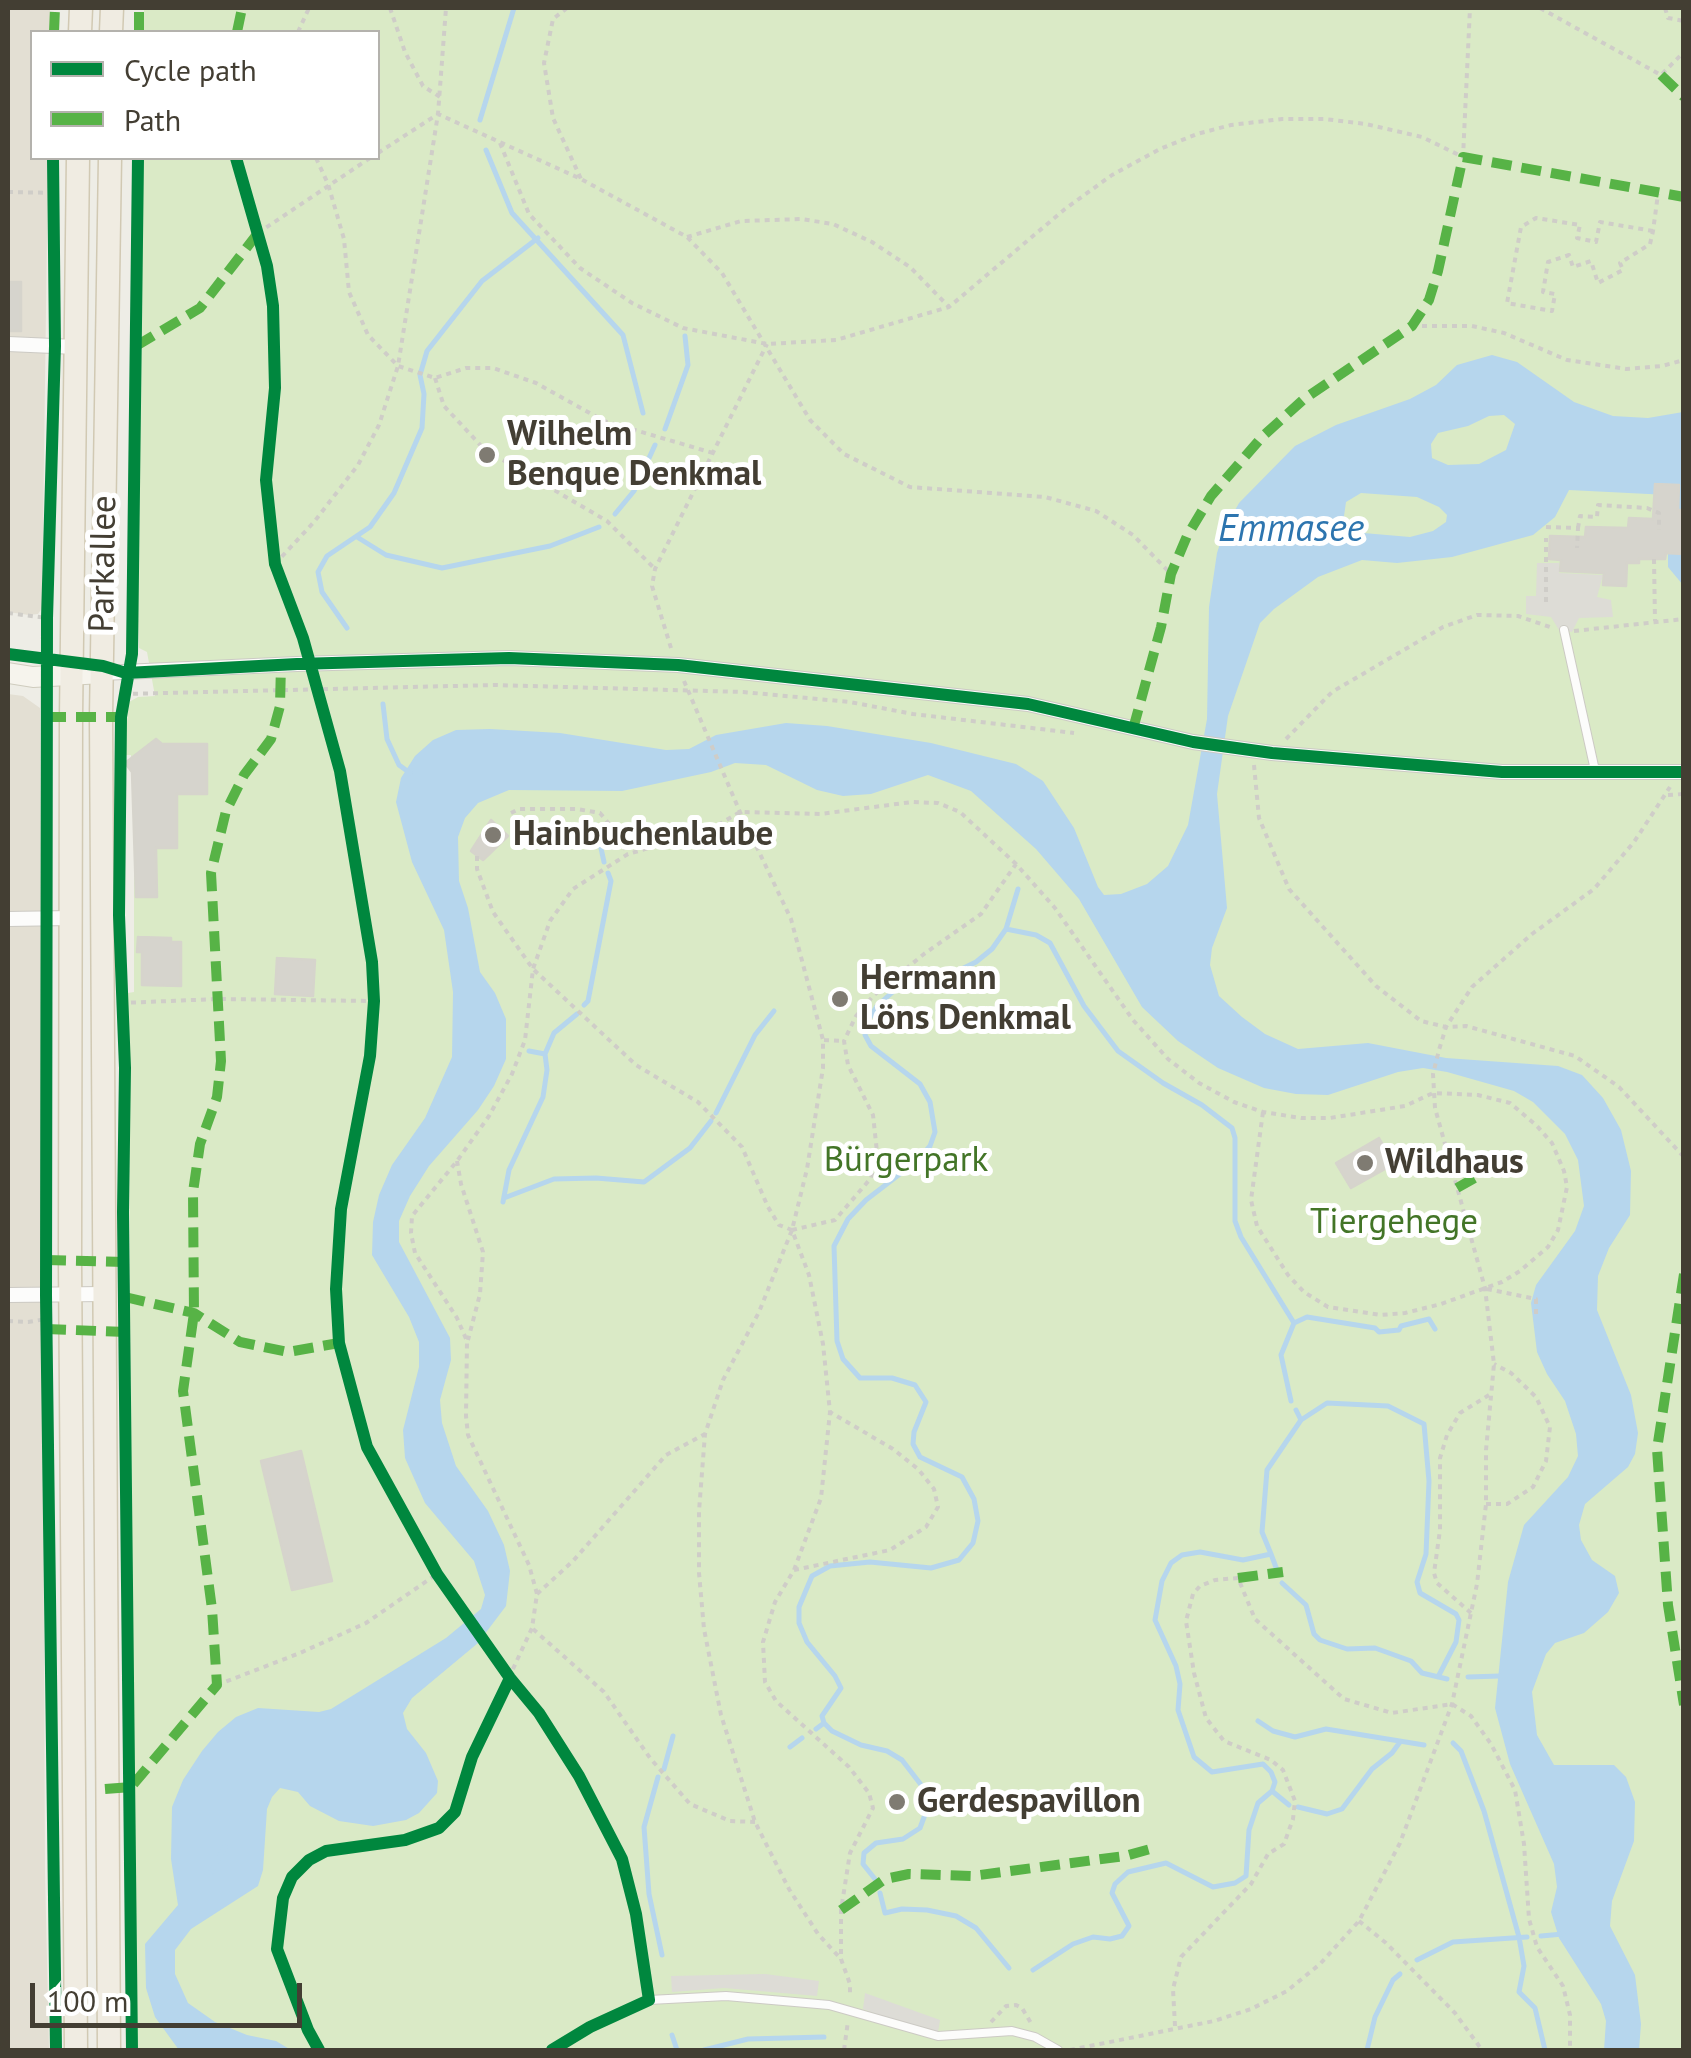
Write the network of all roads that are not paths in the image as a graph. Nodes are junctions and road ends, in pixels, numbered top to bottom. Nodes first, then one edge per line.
1 (78, 160) edge
2 (110, 160) edge
3 (8, 344) edge
4 (76, 347) junction
5 (1568, 631) road end
6 (8, 673) edge
7 (102, 674) junction
8 (72, 675) junction
9 (1680, 772) edge
10 (1596, 774) junction
11 (8, 918) edge
12 (71, 918) junction
13 (70, 1294) junction
14 (104, 1294) junction
15 (8, 1295) edge
16 (938, 2036) junction
17 (76, 2050) edge
18 (108, 2050) edge
19 (552, 2050) edge
20 (936, 2050) edge
21 (1062, 2050) edge

1 - 4 main road, Parkallee
2 - 7 main road, Parkallee
3 - 4 street
4 - 8 main road, Parkallee
5 - 10 lane
6 - 8 main road
7 - 8 main road
7 - 10 street
7 - 14 main road, Parkallee
8 - 12 main road, Parkallee
9 - 10 street
11 - 12 street
12 - 13 main road, Parkallee
13 - 14 street
13 - 15 street
13 - 17 main road, Parkallee
14 - 18 main road, Parkallee
16 - 19 lane
16 - 20 lane
16 - 21 lane

